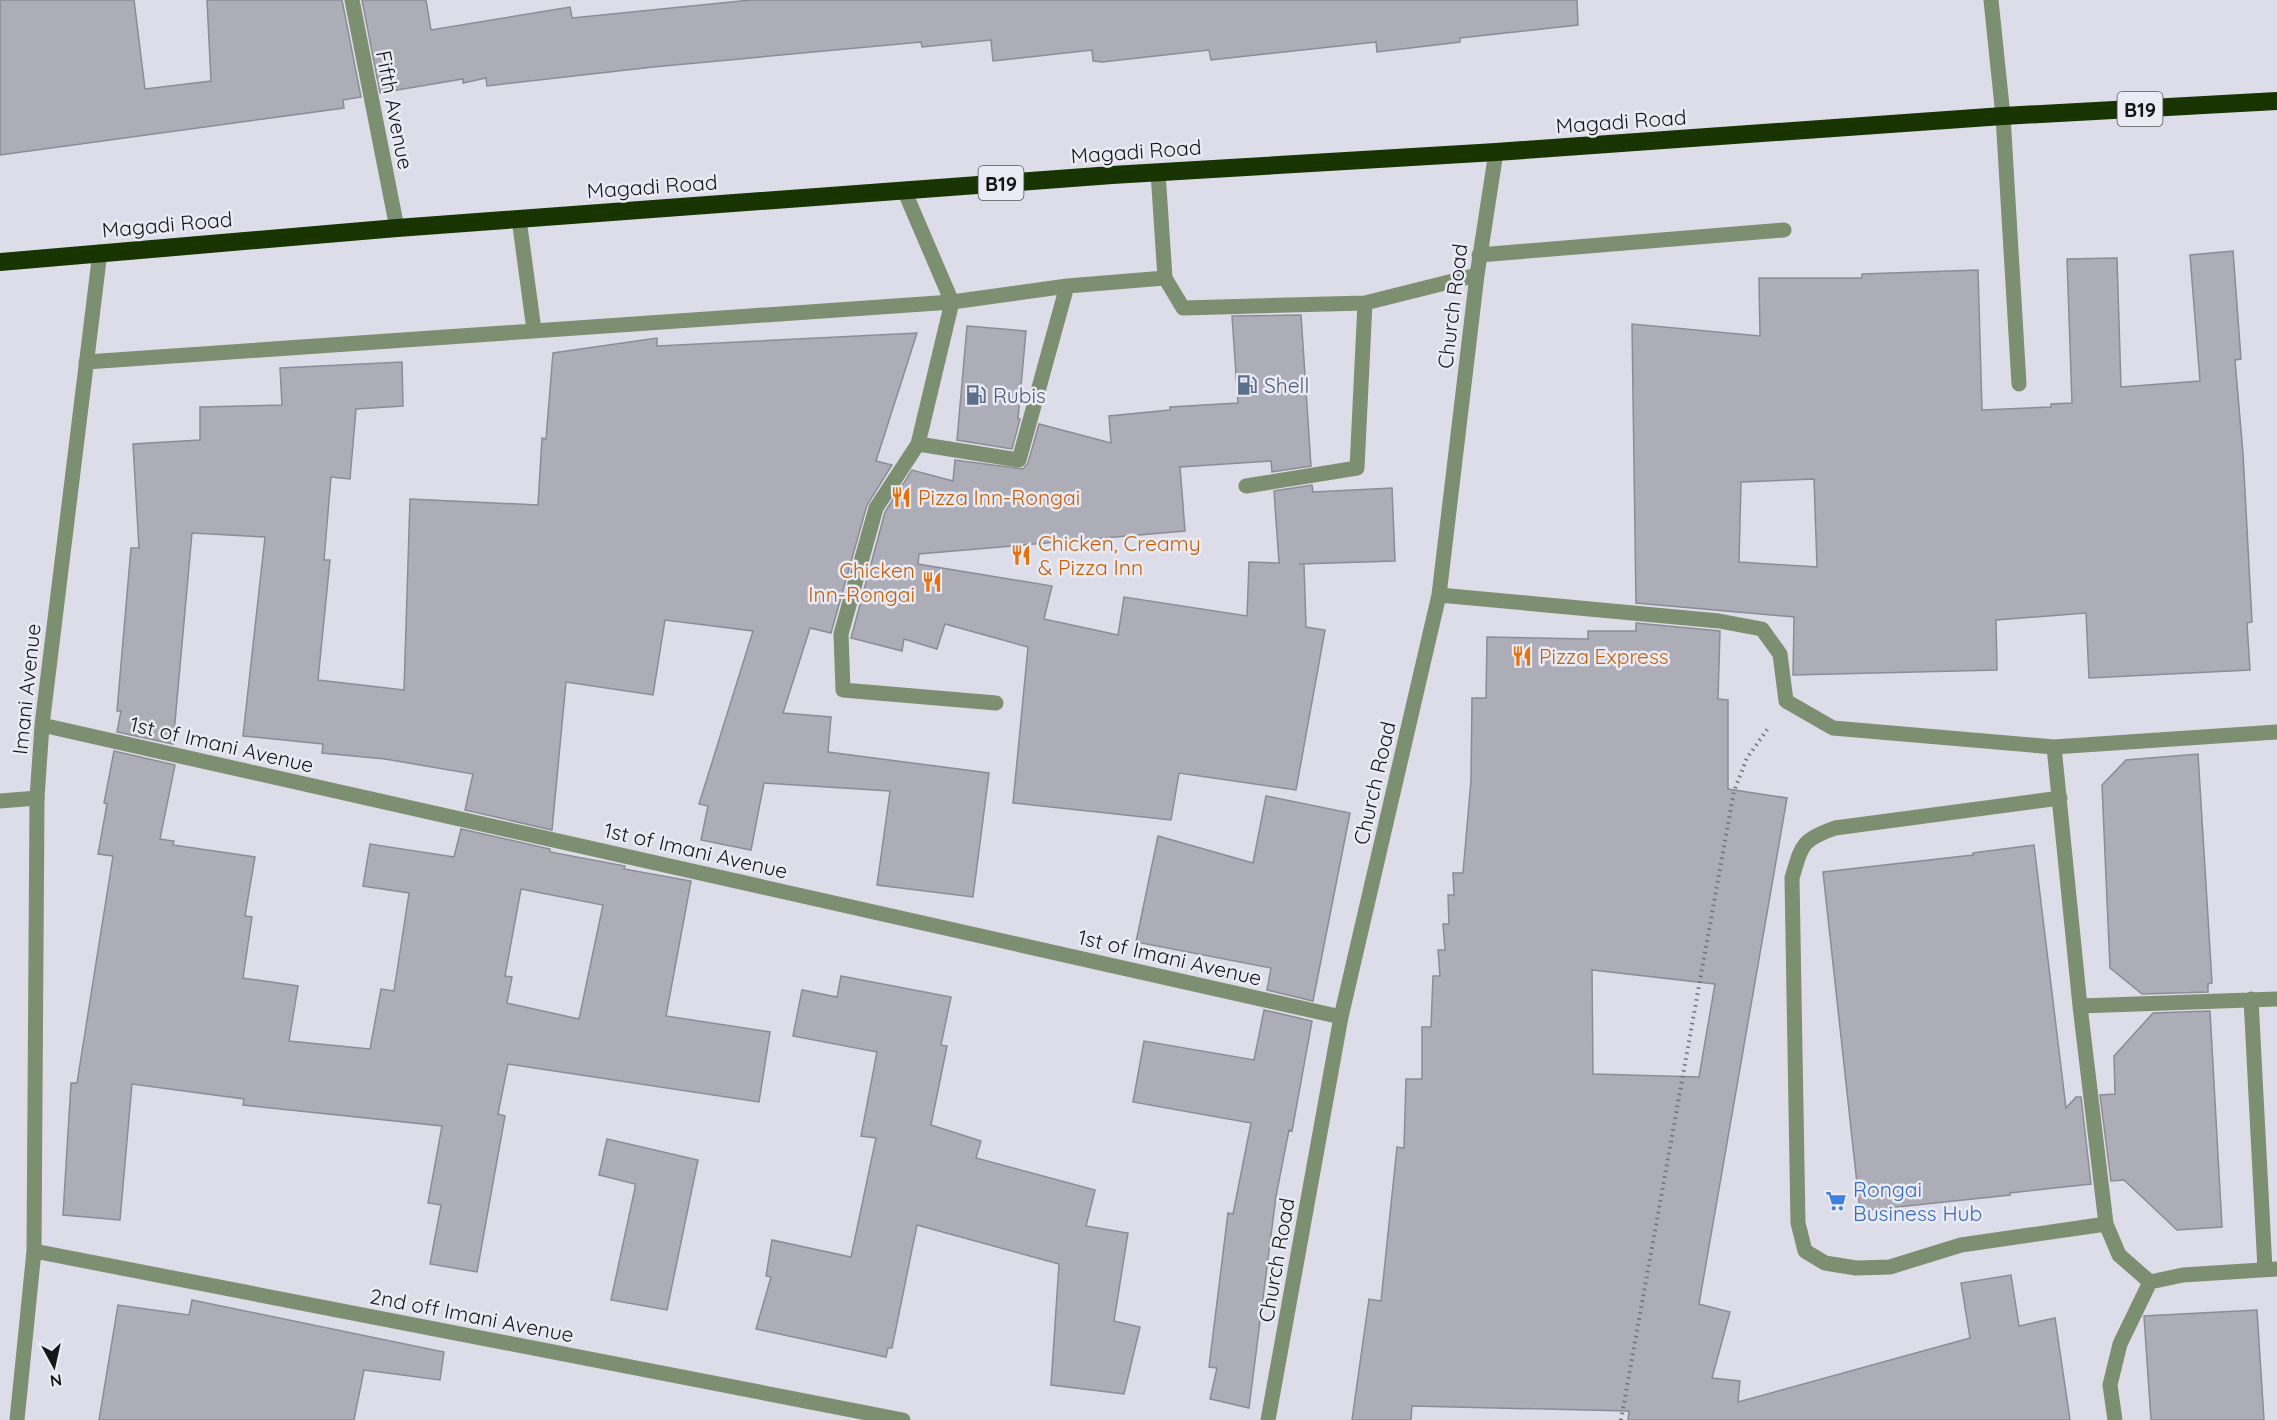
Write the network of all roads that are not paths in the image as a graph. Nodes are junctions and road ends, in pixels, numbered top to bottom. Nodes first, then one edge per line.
1 (352, 0) edge
2 (1991, 0) edge
3 (2277, 101) edge
4 (2003, 116) junction
5 (1496, 152) junction
6 (1158, 172) junction
7 (904, 190) junction
8 (519, 219) junction
9 (397, 228) junction
10 (1784, 230) dead end
11 (100, 252) junction
12 (1479, 255) junction
13 (0, 262) edge
14 (1477, 275) junction
15 (1165, 278) junction
16 (1067, 285) junction
17 (952, 302) junction
18 (1365, 303) junction
19 (534, 330) junction
20 (86, 362) junction
21 (2019, 384) dead end
22 (918, 444) junction
23 (1246, 486) dead end
24 (1439, 595) junction
25 (996, 703) dead end
26 (42, 724) junction
27 (2277, 732) edge
28 (2054, 747) junction
29 (37, 798) junction
30 (2060, 798) junction
31 (0, 801) edge
32 (2251, 999) junction
33 (2277, 999) edge
34 (2080, 1006) junction
35 (1341, 1017) junction
36 (2106, 1224) junction
37 (34, 1251) junction
38 (2271, 1269) edge
39 (2150, 1282) junction
40 (17, 1420) edge
41 (903, 1420) edge
42 (1268, 1420) edge
43 (2115, 1420) edge

1 - 9 street, Fifth Avenue
2 - 4 street
3 - 4 highway, Magadi Road / B19
4 - 5 highway, Magadi Road / B19
4 - 21 street
5 - 6 highway, Magadi Road / B19
5 - 12 street, Church Road
6 - 7 highway, Magadi Road / B19
6 - 15 street
7 - 8 highway, Magadi Road / B19
7 - 17 street
8 - 9 highway, Magadi Road / B19
8 - 19 street
9 - 11 highway, Magadi Road / B19
10 - 12 street
11 - 13 highway, Magadi Road / B19
11 - 20 street, Imani Avenue
12 - 14 street, Church Road
14 - 18 street
14 - 24 street, Church Road
15 - 16 street
15 - 18 street
16 - 17 street
16 - 22 street
17 - 19 street
17 - 22 street
18 - 23 street
19 - 20 street
20 - 26 street, Imani Avenue
22 - 25 street
24 - 28 street
24 - 35 street, Church Road
26 - 29 street, Imani Avenue
26 - 35 street, 1st of Imani Avenue
27 - 28 street
28 - 30 street
29 - 31 street
29 - 37 street, Imani Avenue
30 - 34 street
30 - 36 street
32 - 33 street
32 - 34 street
32 - 38 street
34 - 36 street
35 - 42 street, Church Road
36 - 39 street
37 - 40 street, Imani Avenue
37 - 41 street, 2nd off Imani Avenue
38 - 39 street
39 - 43 street

